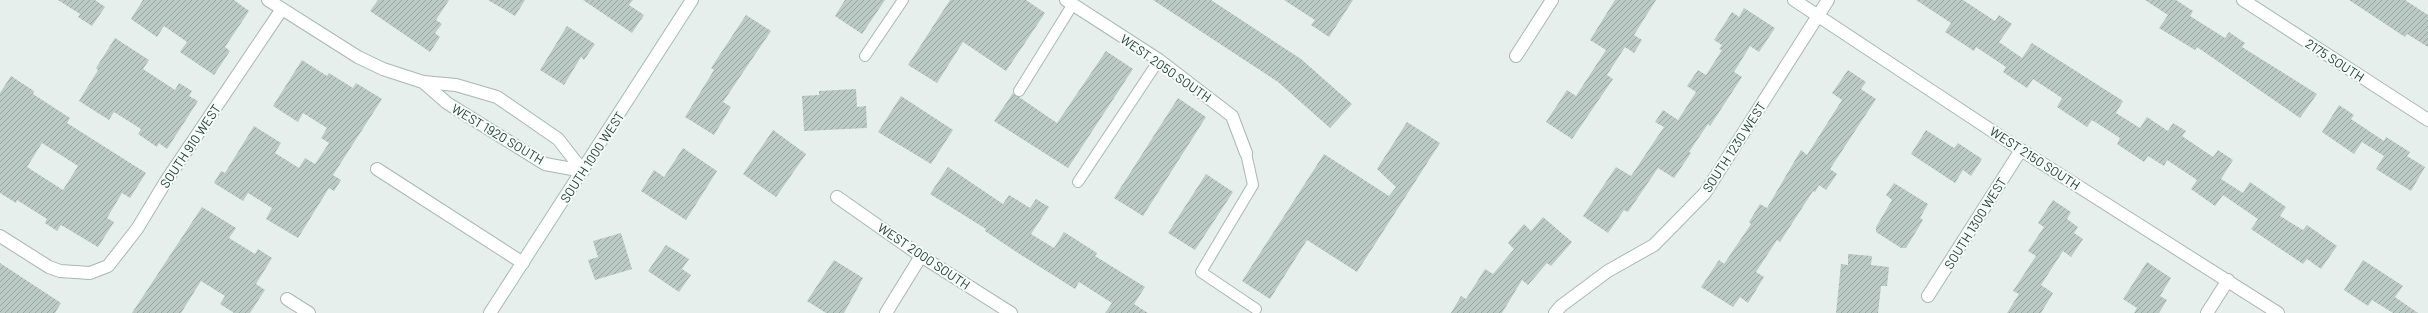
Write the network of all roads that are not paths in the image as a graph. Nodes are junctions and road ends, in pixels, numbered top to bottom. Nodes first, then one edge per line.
1 (268, 0) edge
2 (692, 0) edge
3 (903, 0) edge
4 (1552, 0) edge
5 (1794, 0) edge
6 (1828, 0) edge
7 (2243, 0) edge
8 (1070, 2) edge
9 (282, 9) junction
10 (1819, 16) junction
11 (865, 56) dead end
12 (1516, 56) dead end
13 (1159, 60) junction
14 (423, 82) junction
15 (1018, 91) dead end
16 (2428, 120) edge
17 (2021, 150) junction
18 (1246, 153) joint
19 (377, 169) dead end
20 (583, 171) junction
21 (1078, 182) dead end
22 (837, 197) dead end
23 (0, 236) edge
24 (921, 256) junction
25 (523, 263) junction
26 (2228, 280) junction
27 (1928, 296) dead end
28 (287, 298) dead end
29 (1256, 309) dead end
30 (309, 313) edge
31 (490, 313) edge
32 (886, 313) edge
33 (1011, 313) edge
34 (1555, 313) edge
35 (2207, 313) edge
36 (2278, 313) edge

1 - 9 street, WEST 1920 SOUTH
2 - 20 street, SOUTH 1000 WEST
3 - 11 lane
4 - 12 street
5 - 10 street, WEST 2150 SOUTH
6 - 10 street, SOUTH 1230 WEST
7 - 16 street, 2175 SOUTH
8 - 13 street, WEST 2050 SOUTH
8 - 15 lane
9 - 14 street, WEST 1920 SOUTH
9 - 23 street, SOUTH 910 WEST
10 - 17 street, WEST 2150 SOUTH
10 - 34 street, SOUTH 1230 WEST
13 - 18 street, WEST 2050 SOUTH
13 - 21 lane
14 - 20 street, WEST 1920 SOUTH
14 - 20 street, WEST 1920 SOUTH
17 - 26 street, WEST 2150 SOUTH
17 - 27 street, SOUTH 1300 WEST
18 - 29 lane
19 - 25 street
20 - 25 street, SOUTH 1000 WEST
22 - 24 street, WEST 2000 SOUTH
24 - 32 street
24 - 33 street, WEST 2000 SOUTH
25 - 31 street, SOUTH 1000 WEST
26 - 35 street
26 - 36 street, WEST 2150 SOUTH
28 - 30 street

